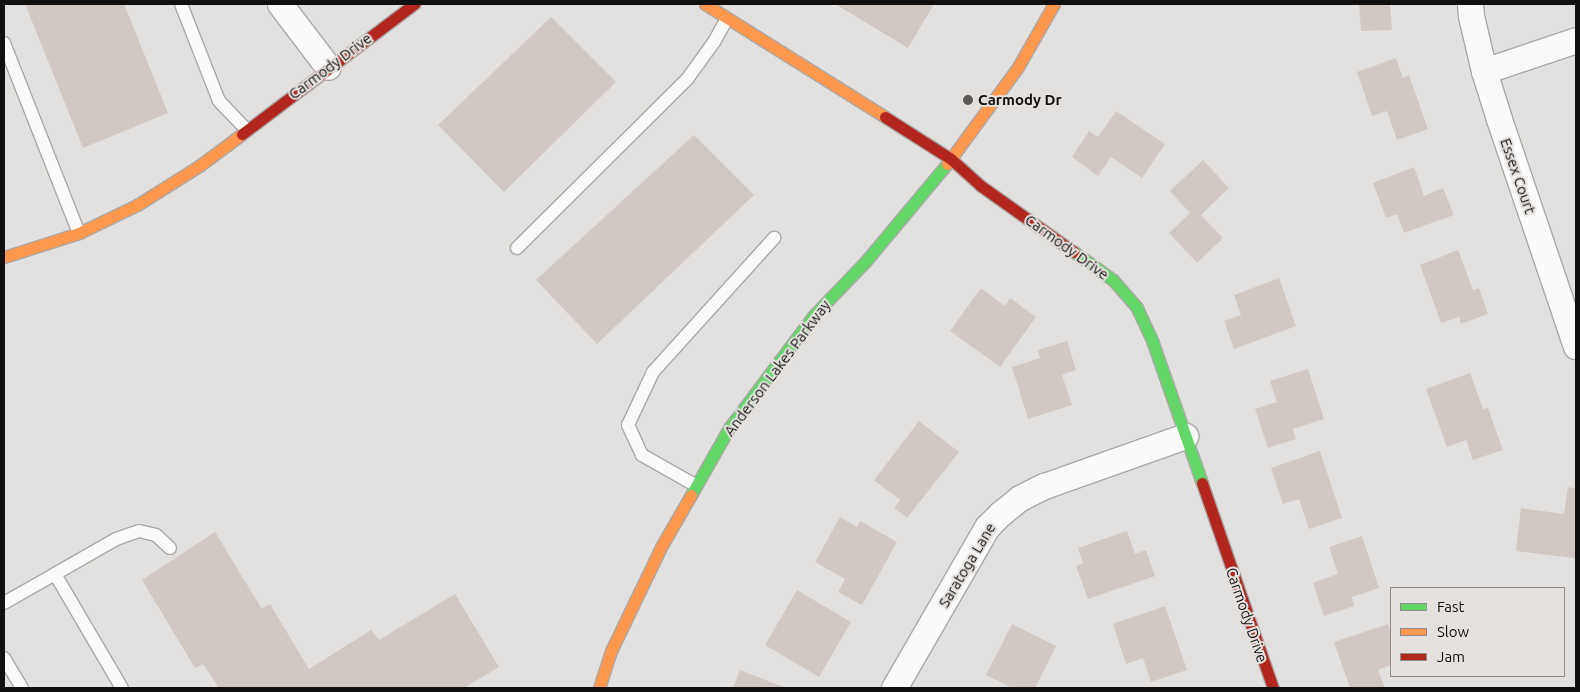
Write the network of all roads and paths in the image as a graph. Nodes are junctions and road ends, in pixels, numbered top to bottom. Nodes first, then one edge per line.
1 (181, 4) edge
2 (280, 4) edge
3 (414, 4) edge
4 (705, 4) edge
5 (1054, 4) edge
6 (1470, 4) edge
7 (727, 19) junction
8 (1576, 40) edge
9 (4, 43) edge
10 (328, 68) junction
11 (1484, 71) junction
12 (246, 129) junction
13 (951, 160) junction
14 (79, 233) junction
15 (774, 238) dead end
16 (517, 248) dead end
17 (4, 257) edge
18 (1576, 346) edge
19 (1185, 436) junction
20 (695, 485) junction
21 (170, 548) dead end
22 (55, 574) junction
23 (4, 603) edge
24 (4, 658) edge
25 (22, 688) edge
26 (122, 688) edge
27 (598, 688) edge
28 (894, 688) edge
29 (1273, 688) edge

1 - 12 lane
2 - 10 street
3 - 10 street, Carmody Drive
4 - 7 street, Carmody Drive
5 - 13 street, Anderson Lakes Parkway
6 - 11 street, Essex Court
7 - 13 street, Carmody Drive
7 - 16 lane
8 - 11 street
9 - 14 lane
10 - 12 street, Carmody Drive
11 - 18 street, Essex Court
12 - 14 street, Carmody Drive
13 - 19 street, Carmody Drive
13 - 20 street, Anderson Lakes Parkway
14 - 17 street, Carmody Drive
15 - 20 lane
19 - 28 street, Saratoga Lane
19 - 29 street, Carmody Drive
20 - 27 street, Anderson Lakes Parkway
21 - 22 lane
22 - 23 lane
22 - 26 lane
24 - 25 lane

